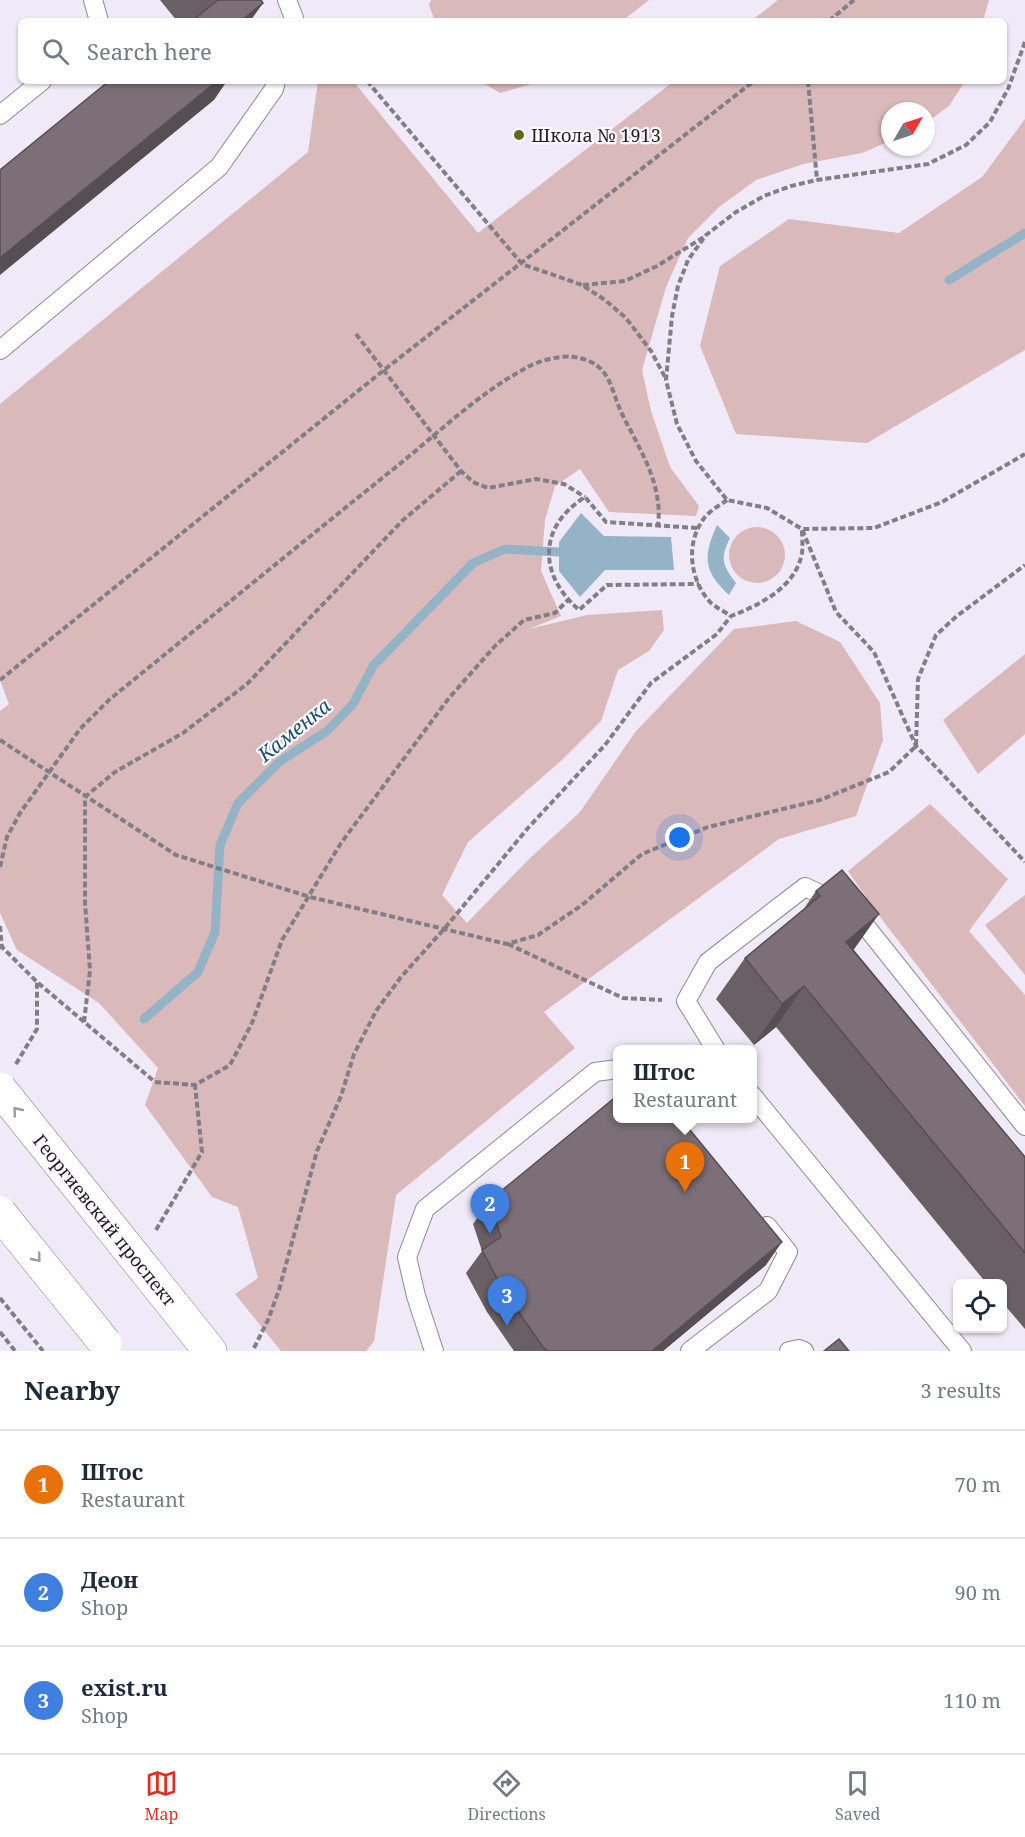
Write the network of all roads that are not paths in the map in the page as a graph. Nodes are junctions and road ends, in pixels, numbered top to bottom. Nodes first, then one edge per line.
1 (93, 0) edge
2 (287, 0) edge
3 (98, 18) edge
4 (294, 18) edge
5 (38, 84) edge
6 (275, 84) edge
7 (0, 115) edge
8 (3, 343) edge
9 (713, 1045) edge
10 (613, 1070) edge
11 (6, 1079) edge
12 (757, 1100) edge
13 (1025, 1126) edge
14 (0, 1213) edge
15 (759, 1216) edge
16 (109, 1347) edge
17 (210, 1351) edge
18 (434, 1351) edge
19 (690, 1351) edge
20 (789, 1351) edge
21 (804, 1351) edge
22 (962, 1351) edge

1 - 3 lane
2 - 4 lane
5 - 7 lane
6 - 8 lane
9 - 13 lane
10 - 18 lane
17 -> 11 main road, Георгиевский проспект, bridge
12 - 22 lane
14 -> 16 main road, bridge
15 - 19 lane
20 - 21 lane

